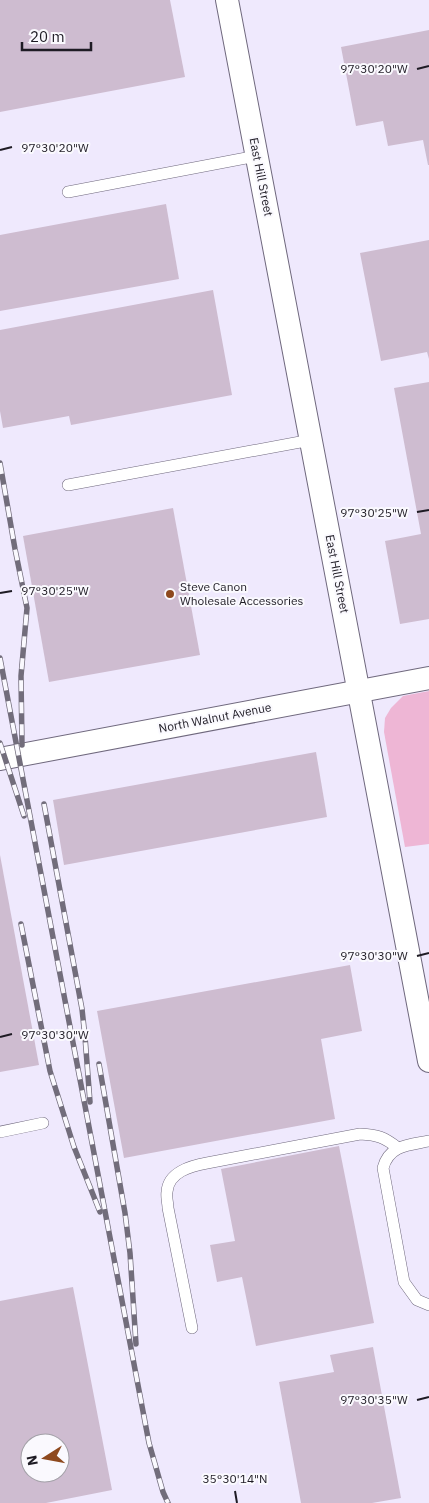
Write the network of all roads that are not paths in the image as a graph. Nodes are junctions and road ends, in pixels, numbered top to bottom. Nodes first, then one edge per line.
1 (227, 0) edge
2 (257, 156) junction
3 (68, 192) dead end
4 (311, 440) junction
5 (68, 485) dead end
6 (429, 678) edge
7 (359, 691) junction
8 (0, 759) edge
9 (429, 1060) edge
10 (43, 1123) dead end
11 (0, 1132) edge
12 (429, 1141) edge
13 (398, 1148) junction
14 (429, 1305) edge
15 (192, 1328) dead end

1 - 2 street, East Hill Street
2 - 3 lane
2 - 4 street, East Hill Street
4 - 5 lane
4 - 7 street, East Hill Street
6 - 7 street, North Walnut Avenue
7 - 8 street, North Walnut Avenue
7 - 9 street, East Hill Street
10 - 11 lane
12 - 13 lane
13 - 14 lane
13 - 15 lane

